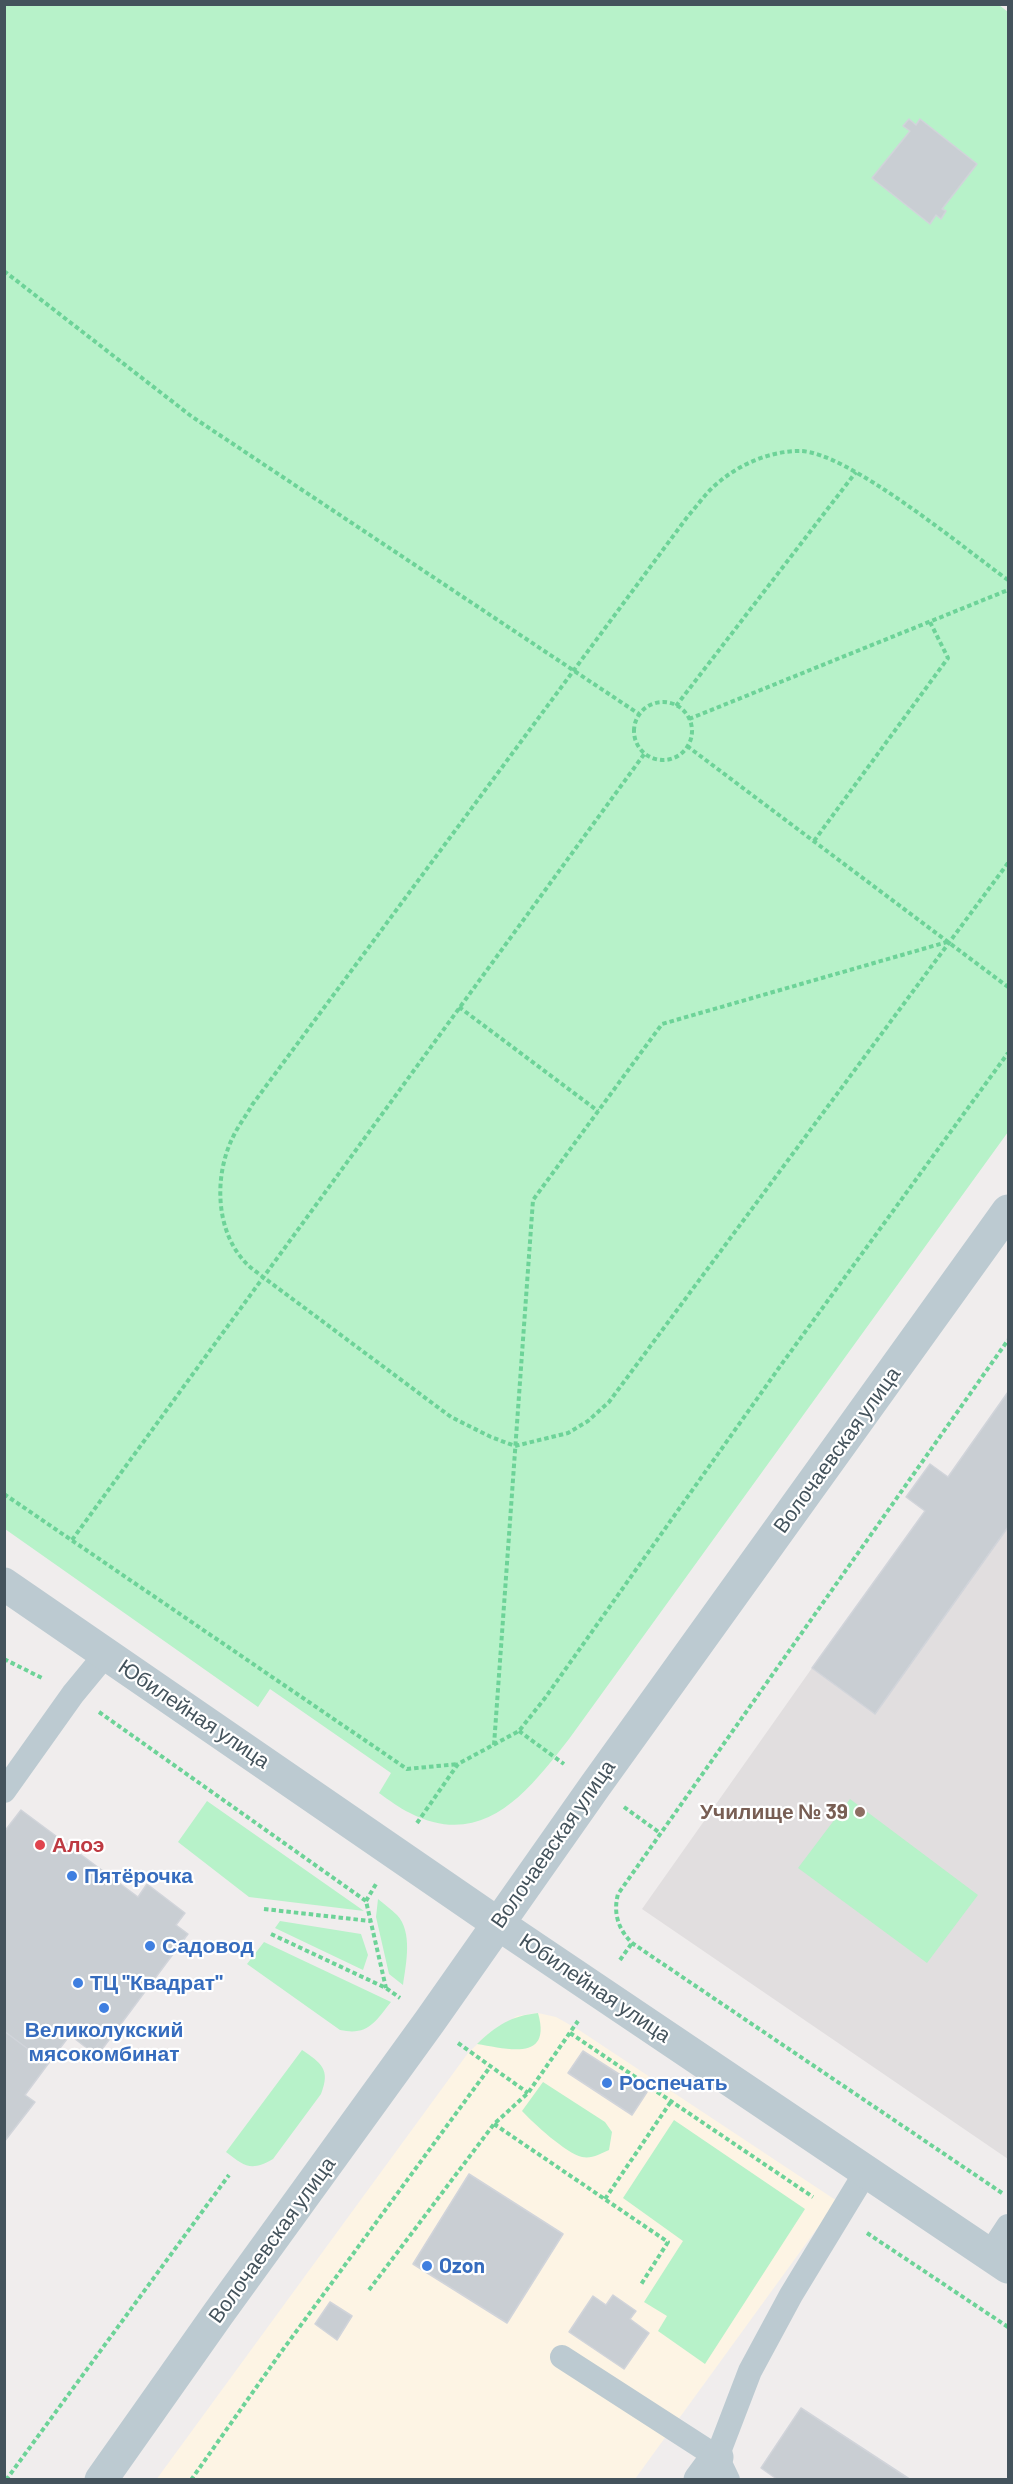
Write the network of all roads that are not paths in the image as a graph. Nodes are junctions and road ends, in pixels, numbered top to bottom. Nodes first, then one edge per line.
1 (1007, 1217) edge
2 (4, 1584) edge
3 (106, 1654) junction
4 (5, 1791) edge
5 (497, 1923) junction
6 (867, 2170) junction
7 (1008, 2226) edge
8 (999, 2261) edge
9 (561, 2357) dead end
10 (715, 2472) edge
11 (101, 2480) edge

1 - 5 street, Волочаевская улица
2 - 3 street, Юбилейная улица
3 - 4 lane
3 - 5 street, Юбилейная улица
5 - 6 street, Юбилейная улица
5 - 11 street, Волочаевская улица
6 - 8 street, Юбилейная улица
6 - 10 lane
7 - 8 lane
9 - 10 lane

